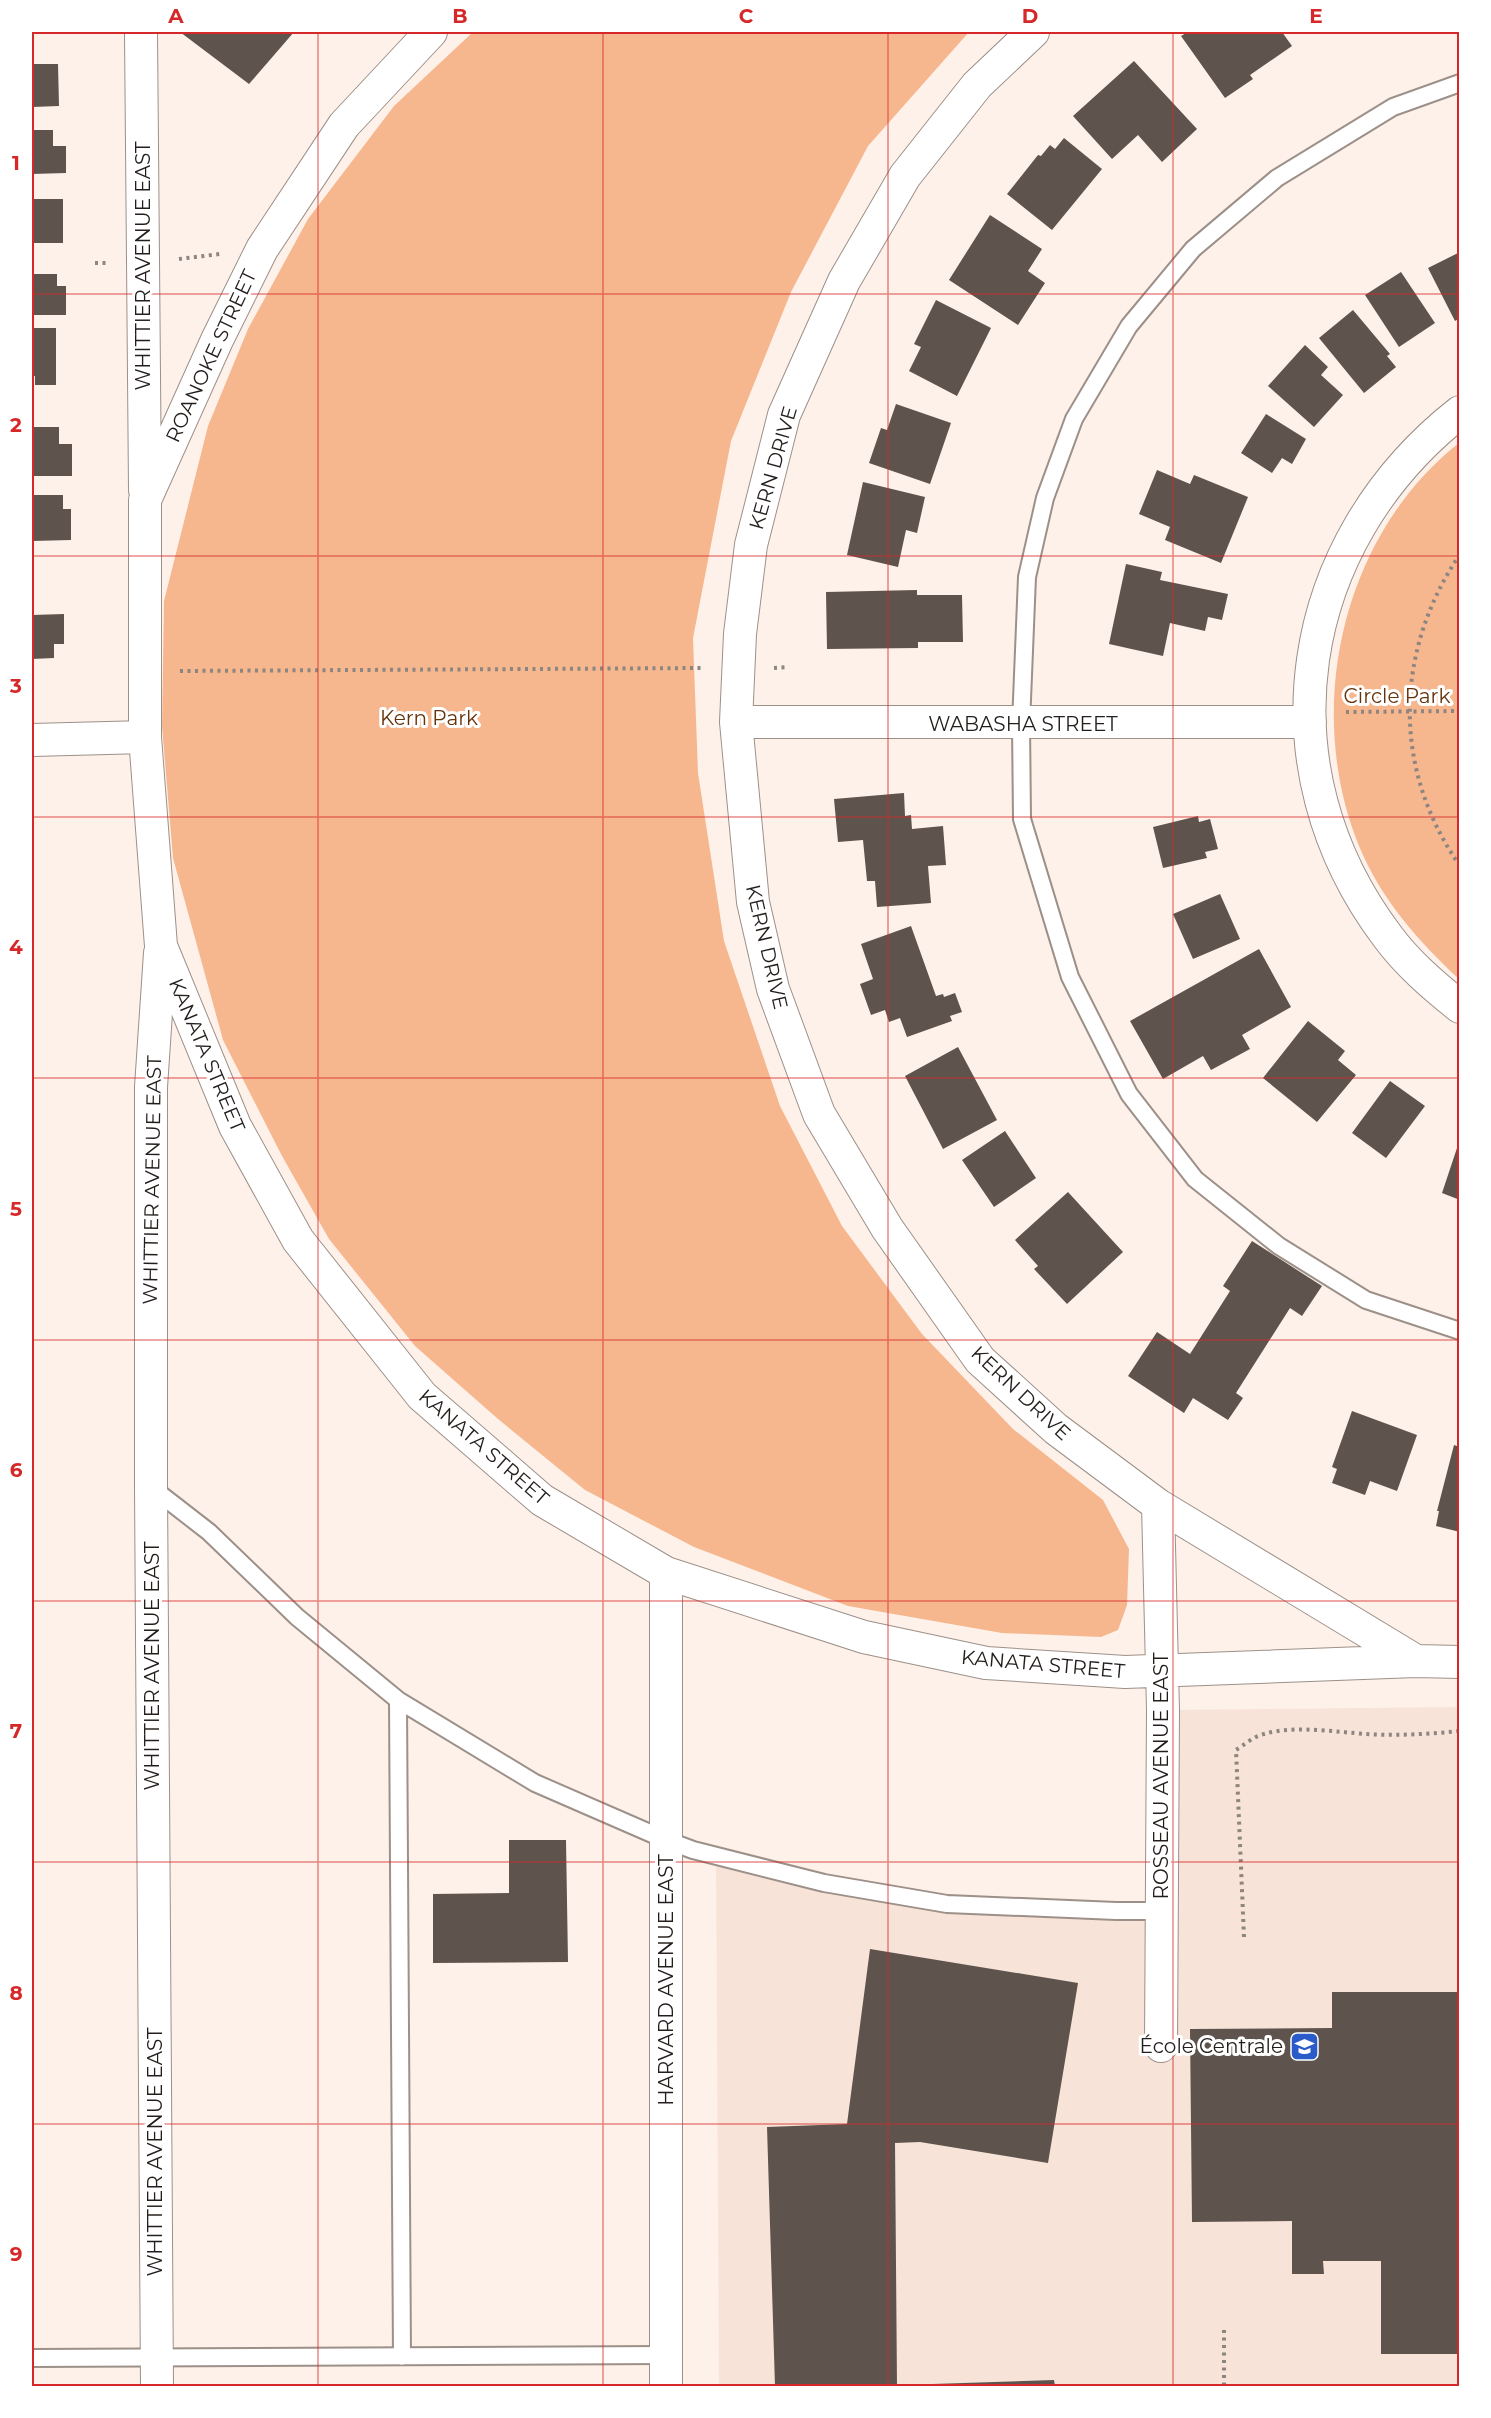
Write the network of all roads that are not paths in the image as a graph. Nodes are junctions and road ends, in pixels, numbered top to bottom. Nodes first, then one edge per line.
1 (141, 32) edge
2 (431, 32) edge
3 (1033, 32) edge
4 (1460, 82) edge
5 (1460, 412) edge
6 (145, 500) junction
7 (1310, 718) junction
8 (736, 722) junction
9 (1022, 724) junction
10 (144, 737) junction
11 (32, 740) edge
12 (161, 946) junction
13 (1460, 1007) edge
14 (1460, 1331) edge
15 (151, 1487) junction
16 (1158, 1505) junction
17 (666, 1573) junction
18 (1416, 1661) junction
19 (1460, 1662) edge
20 (1162, 1671) junction
21 (398, 1700) junction
22 (666, 1840) junction
23 (1161, 1911) junction
24 (1161, 2046) dead end
25 (666, 2355) junction
26 (402, 2357) junction
27 (32, 2358) edge
28 (156, 2372) edge
29 (666, 2386) edge

1 - 6 street, WHITTIER AVENUE EAST
2 - 6 street, ROANOKE STREET
3 - 8 street, KERN DRIVE
4 - 9 lane
5 - 7 street
6 - 10 street, ROANOKE STREET
7 - 9 street, WABASHA STREET
7 - 13 street
8 - 9 street, WABASHA STREET
8 - 16 street, KERN DRIVE
9 - 14 lane
10 - 11 street
10 - 12 street, KANATA STREET
12 - 15 street, WHITTIER AVENUE EAST
12 - 17 street, KANATA STREET
15 - 21 lane
15 - 28 street, WHITTIER AVENUE EAST
16 - 18 street, KERN DRIVE
16 - 20 street, ROSSEAU AVENUE EAST
17 - 20 street, KANATA STREET
17 - 22 street, HARVARD AVENUE EAST
18 - 19 street, KANATA STREET
18 - 20 street, KANATA STREET
20 - 23 street, ROSSEAU AVENUE EAST
21 - 22 lane
21 - 26 lane
22 - 23 lane
22 - 25 street, HARVARD AVENUE EAST
23 - 24 street, ROSSEAU AVENUE EAST
25 - 26 lane
25 - 29 street, HARVARD AVENUE EAST
26 - 28 lane
27 - 28 lane

